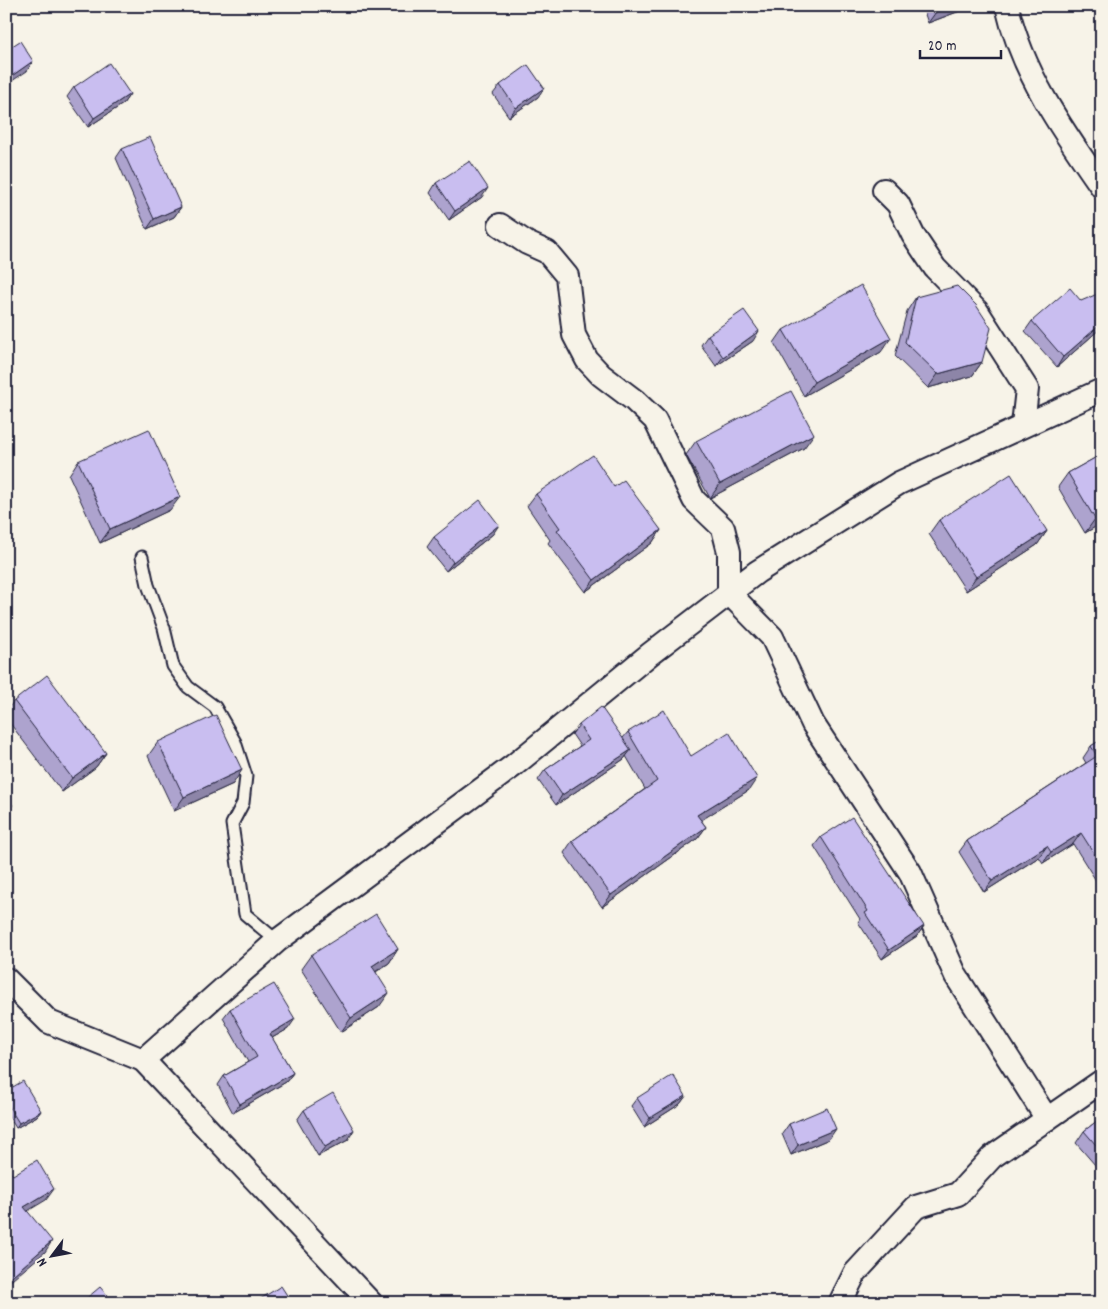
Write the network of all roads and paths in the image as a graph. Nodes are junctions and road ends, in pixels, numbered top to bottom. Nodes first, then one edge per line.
1 (1007, 6) edge
2 (1102, 187) edge
3 (884, 190) dead end
4 (500, 225) dead end
5 (1102, 390) edge
6 (1023, 425) junction
7 (142, 557) dead end
8 (729, 593) junction
9 (277, 941) junction
10 (6, 979) edge
11 (143, 1060) junction
12 (1102, 1081) edge
13 (1047, 1119) junction
14 (372, 1303) edge
15 (840, 1303) edge

1 - 2 street
3 - 6 street
4 - 8 street
5 - 6 street
6 - 8 street
7 - 9 lane
8 - 9 street
8 - 13 street
9 - 11 street
10 - 11 street
11 - 14 street
12 - 13 street
13 - 15 street

